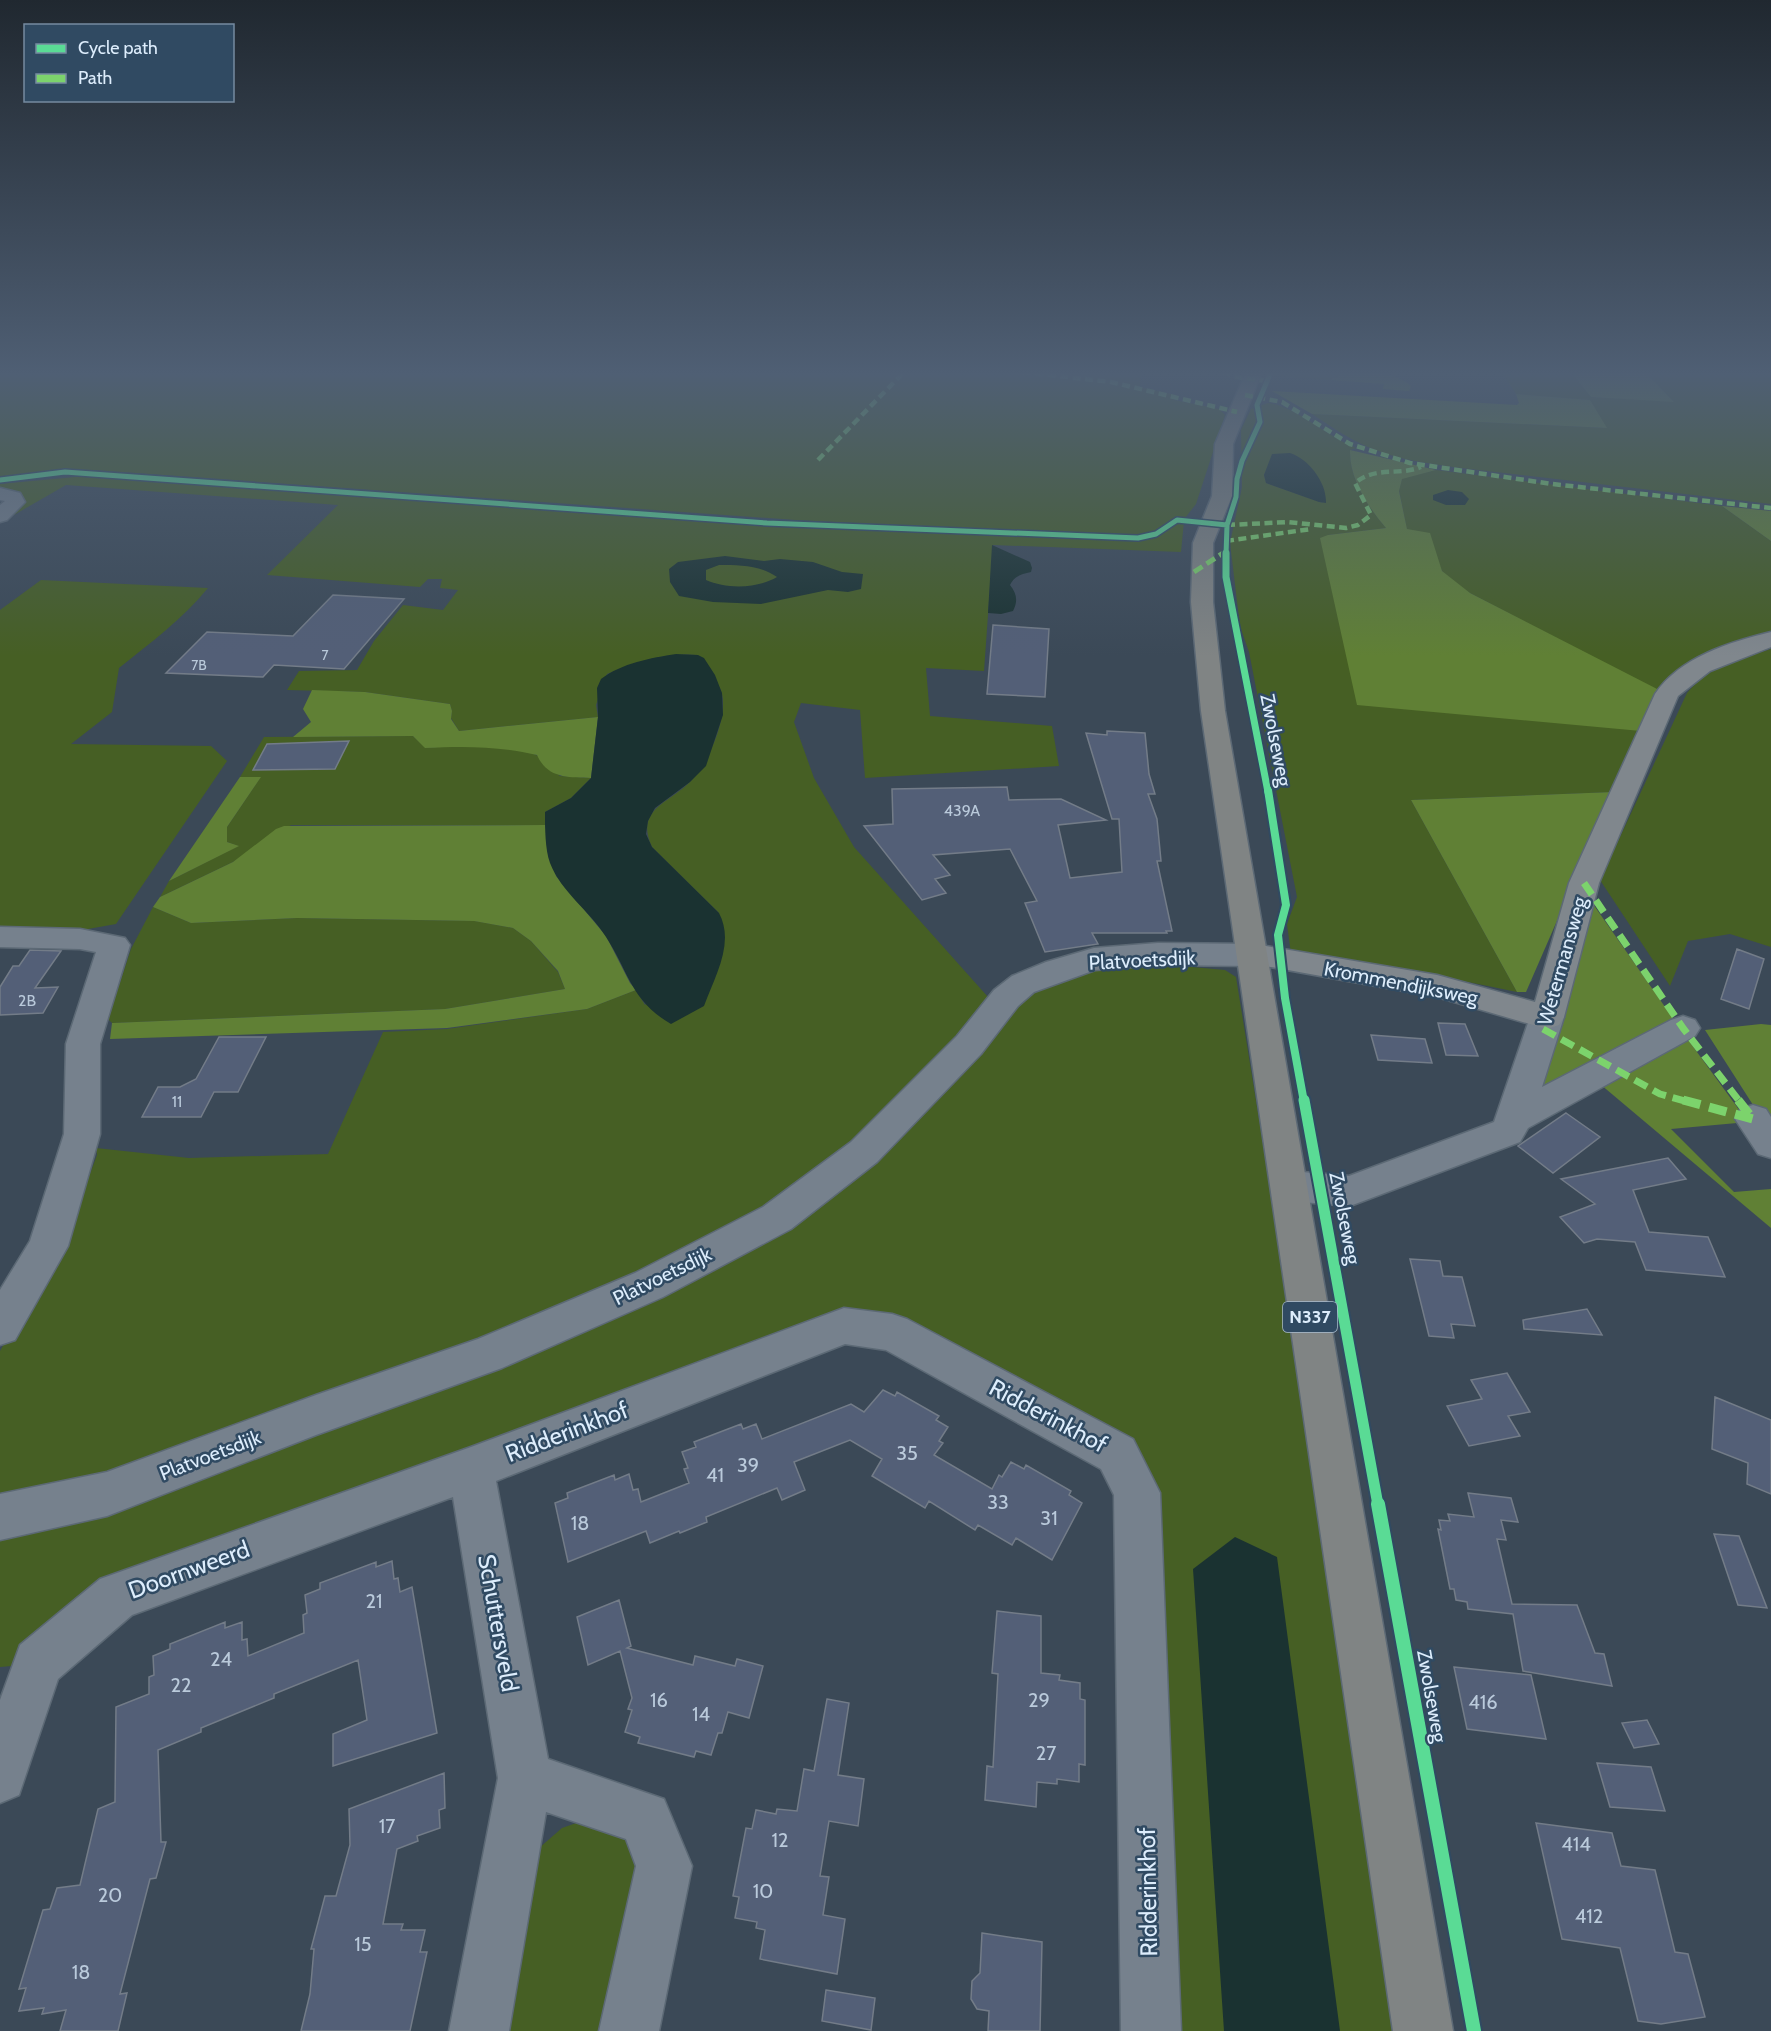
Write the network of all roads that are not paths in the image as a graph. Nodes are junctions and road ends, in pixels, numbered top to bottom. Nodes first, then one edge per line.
1 (1216, 467) edge
2 (0, 494) edge
3 (0, 516) edge
4 (1771, 639) edge
5 (0, 937) edge
6 (1254, 955) junction
7 (1547, 1017) junction
8 (1683, 1028) dead end
9 (1515, 1118) junction
10 (1290, 1186) junction
11 (0, 1327) edge
12 (471, 1469) junction
13 (0, 1517) edge
14 (0, 1776) edge
15 (525, 1778) junction
16 (479, 2031) edge
17 (629, 2031) edge
18 (1151, 2031) edge
19 (1423, 2031) edge

1 - 6 main road, N337
2 - 3 street
4 - 7 street, Wetermansweg
5 - 11 street
6 - 7 street, Krommendijksweg
6 - 10 main road, N337
6 - 13 street, Platvoetsdijk
7 - 9 street, Wetermansweg
8 - 9 street
9 - 10 street
10 - 19 main road, N337
12 - 14 street, Doornweerd
12 - 15 street, Schuttersveld
12 - 18 street, Ridderinkhof
15 - 16 street, Schuttersveld
15 - 17 street

